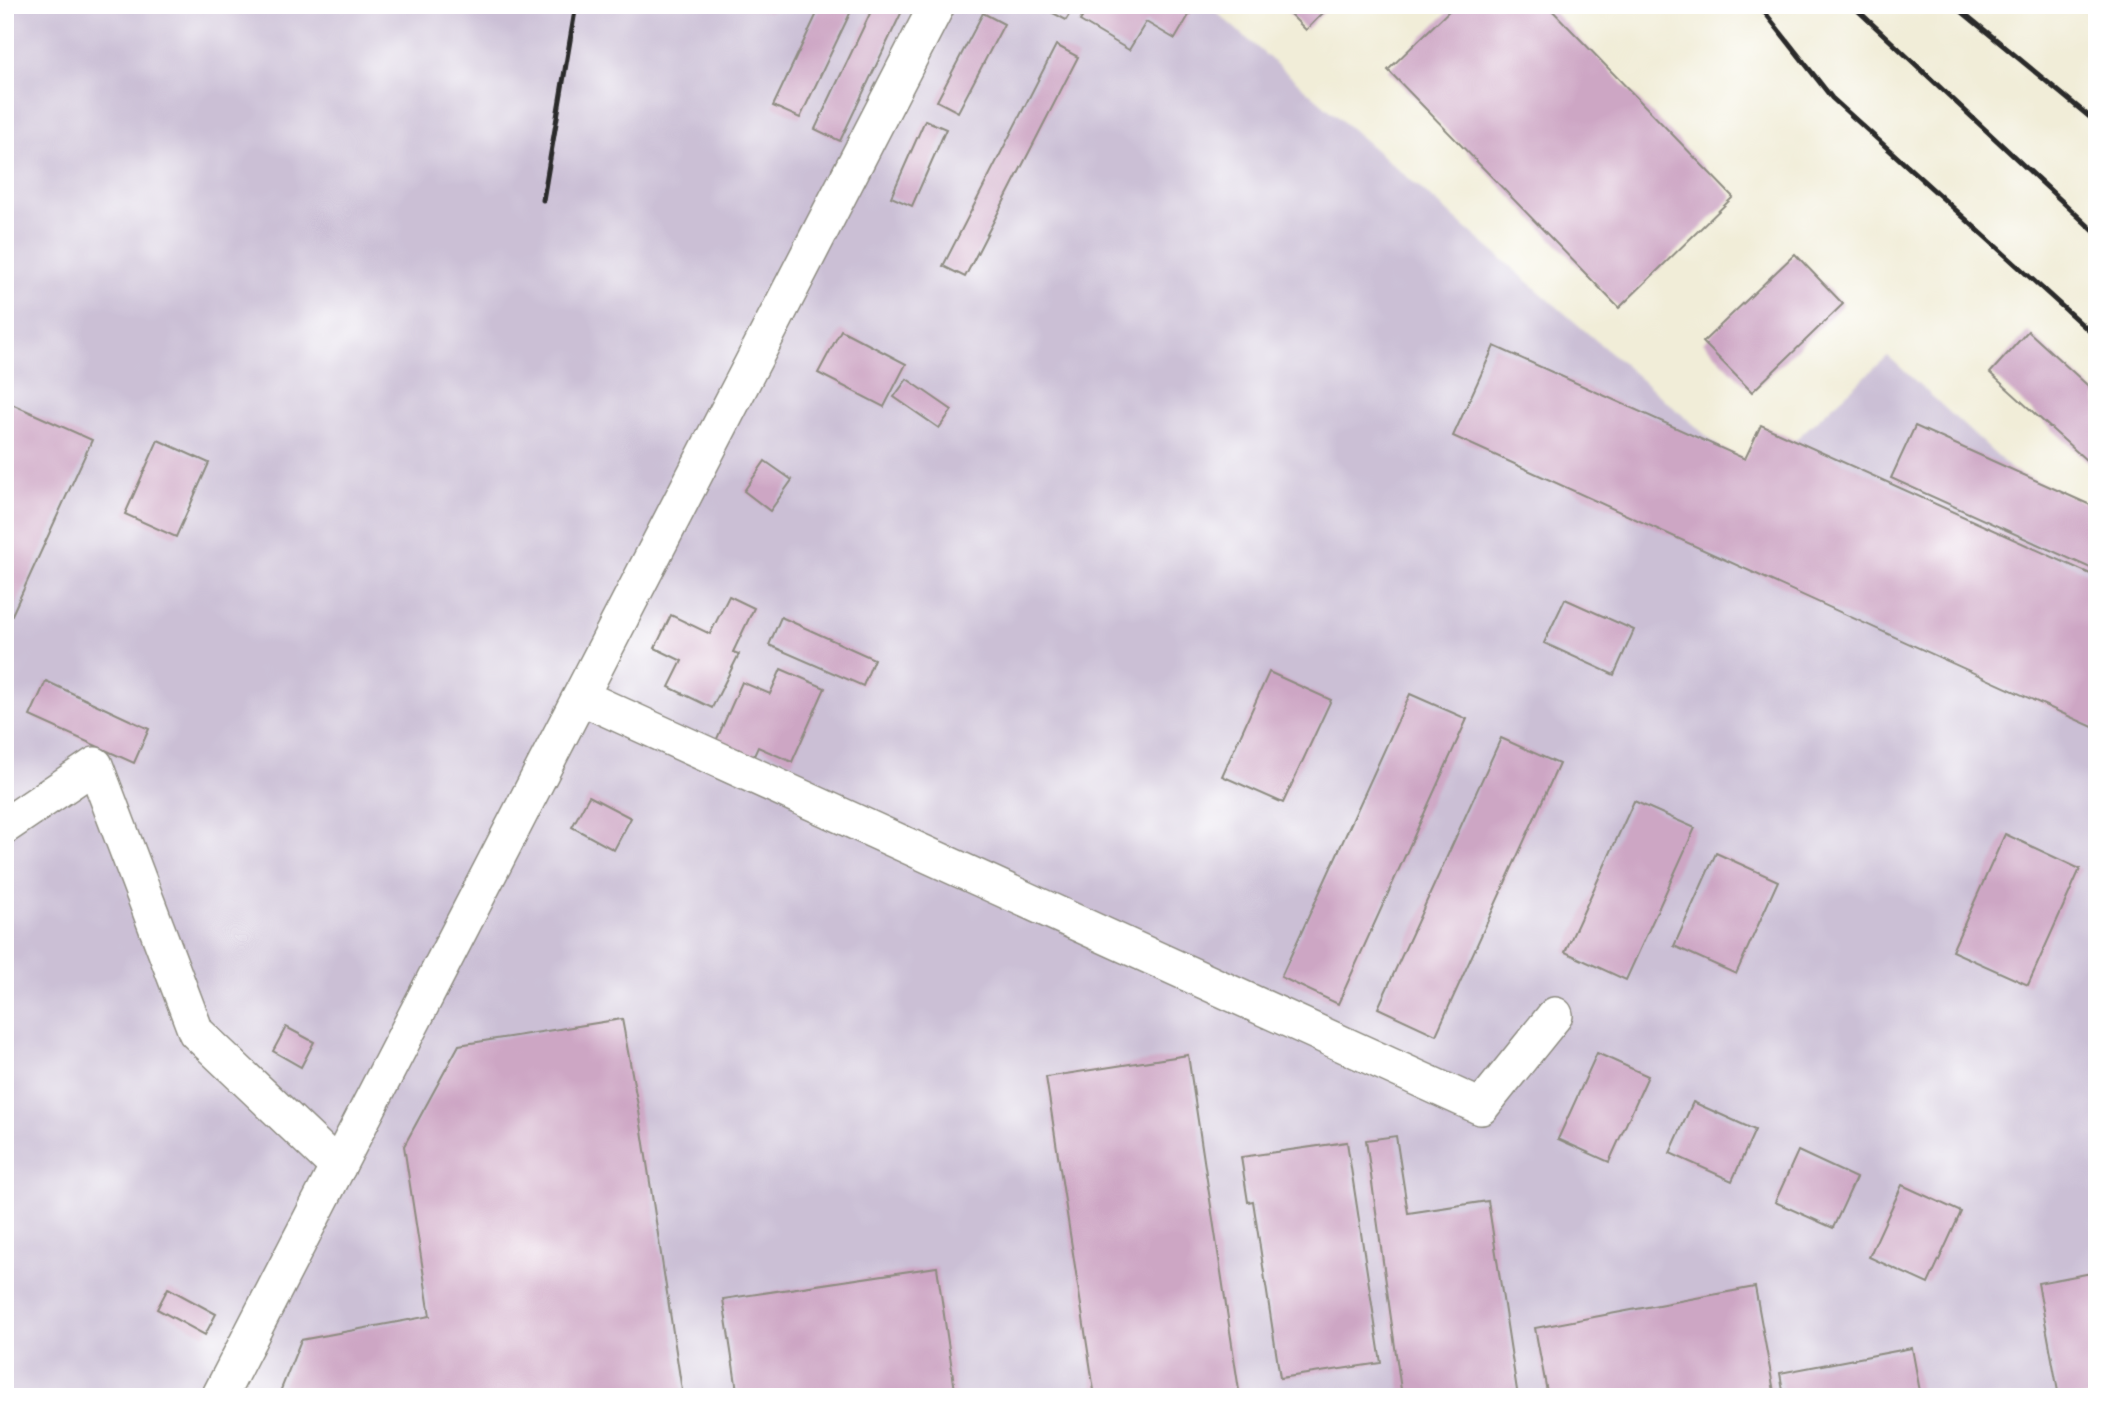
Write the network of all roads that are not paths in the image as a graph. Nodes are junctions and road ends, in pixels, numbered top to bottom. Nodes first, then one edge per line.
1 (937, 5) edge
2 (581, 697) junction
3 (5, 826) edge
4 (1555, 1015) dead end
5 (338, 1167) junction
6 (219, 1397) edge

1 - 2 street
2 - 4 street
2 - 5 street
3 - 5 street
5 - 6 street

